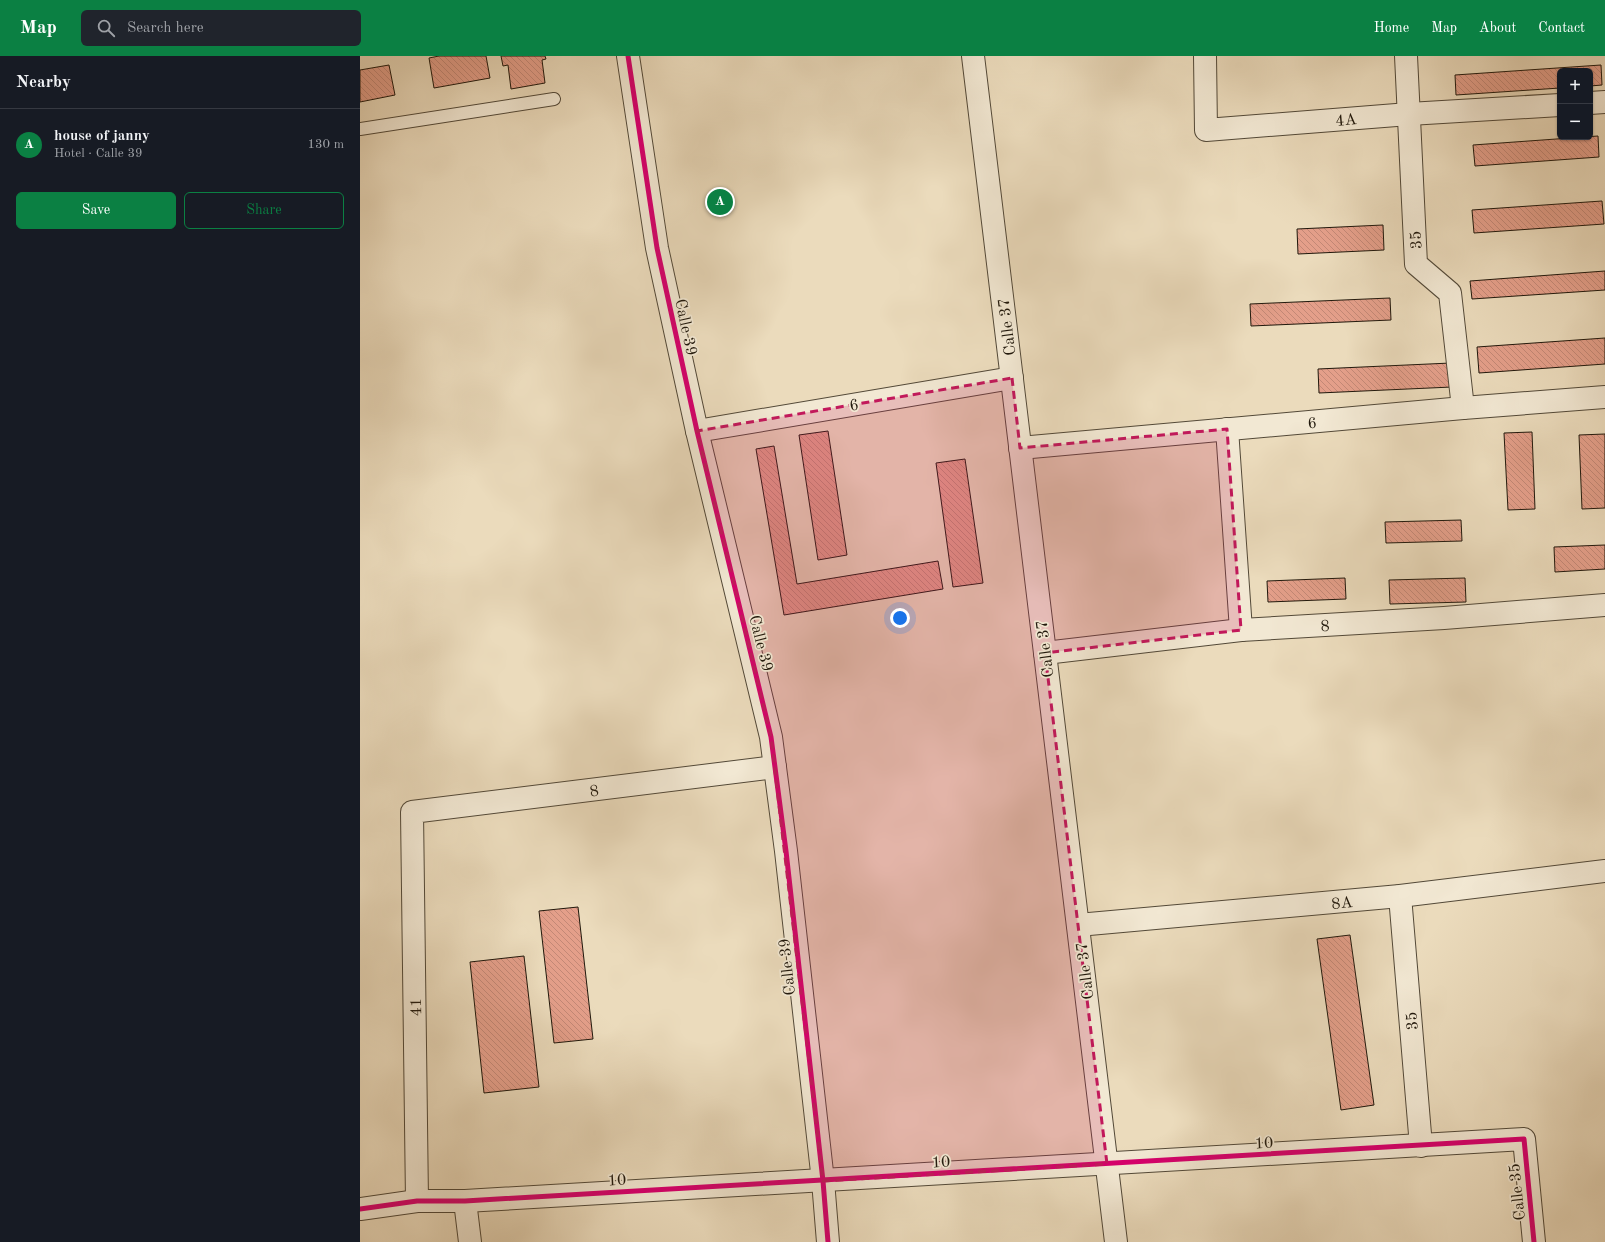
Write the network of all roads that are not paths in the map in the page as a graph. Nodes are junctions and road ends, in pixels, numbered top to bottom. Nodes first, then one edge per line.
1 (628, 56) edge
2 (973, 56) edge
3 (1205, 56) edge
4 (1406, 56) edge
5 (554, 99) dead end
6 (1605, 102) edge
7 (1593, 103) edge
8 (1557, 105) edge
9 (1409, 114) junction
10 (360, 129) edge
11 (1012, 378) junction
12 (1605, 397) edge
13 (1463, 408) junction
14 (1226, 429) junction
15 (697, 431) junction
16 (1020, 448) junction
17 (1605, 605) edge
18 (1241, 630) junction
19 (1045, 653) junction
20 (775, 767) junction
21 (412, 812) joint
22 (1605, 871) edge
23 (1400, 896) junction
24 (1078, 925) junction
25 (1524, 1140) joint
26 (1421, 1146) junction
27 (1107, 1164) junction
28 (823, 1181) junction
29 (417, 1201) junction
30 (465, 1201) junction
31 (360, 1209) edge
32 (470, 1242) edge
33 (828, 1242) edge
34 (1116, 1242) edge
35 (1534, 1242) edge

1 - 15 street, Calle 39
2 - 11 street, Calle 37
3 - 9 street, 4A
4 - 9 street, 35
5 - 10 lane
6 - 7 street
8 - 9 street, 4A
9 - 13 street, 35
11 - 15 street, 6
11 - 16 street, Calle 37
12 - 13 street, 6
13 - 14 street, 6
14 - 16 street, 6
14 - 18 street
15 - 20 street, Calle 39
16 - 19 street, Calle 37
17 - 18 street, 8
18 - 19 street, 8
19 - 24 street, Calle 37
20 - 21 street, 8
20 - 28 street, Calle 39
21 - 29 street, 41
22 - 23 street, 8A
23 - 24 street, 8A
23 - 26 street, 35
24 - 27 street, Calle 37
25 - 26 street, 10
25 - 35 street, Calle 35
26 - 27 street, 10
27 - 28 street, 10
27 - 34 street, Calle 37
28 - 30 street, 10
28 - 33 street, Calle 39
29 - 30 street, 10
29 - 31 street, 10
30 - 32 street

